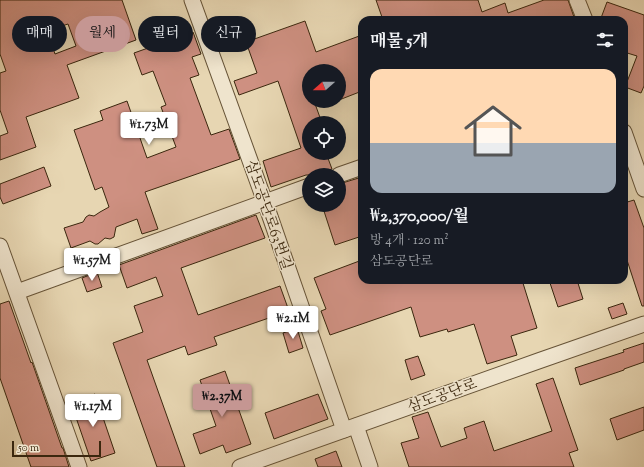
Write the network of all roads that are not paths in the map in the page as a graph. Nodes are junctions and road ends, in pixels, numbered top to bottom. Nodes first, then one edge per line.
1 (192, 0) edge
2 (577, 0) edge
3 (583, 16) edge
4 (628, 144) edge
5 (358, 168) edge
6 (346, 173) edge
7 (302, 189) edge
8 (644, 190) edge
9 (265, 202) junction
10 (0, 246) edge
11 (17, 292) junction
12 (644, 324) edge
13 (350, 428) junction
14 (78, 467) edge
15 (240, 467) edge
16 (370, 467) edge

1 - 9 street, 삼도공단로63번길
2 - 3 street
4 - 8 street
5 - 6 street
7 - 9 street
9 - 11 street
9 - 13 street, 삼도공단로63번길
10 - 11 street
11 - 14 street
12 - 13 street, 삼도공단로
13 - 15 street, 삼도공단로
13 - 16 street, 삼도공단로63번길

